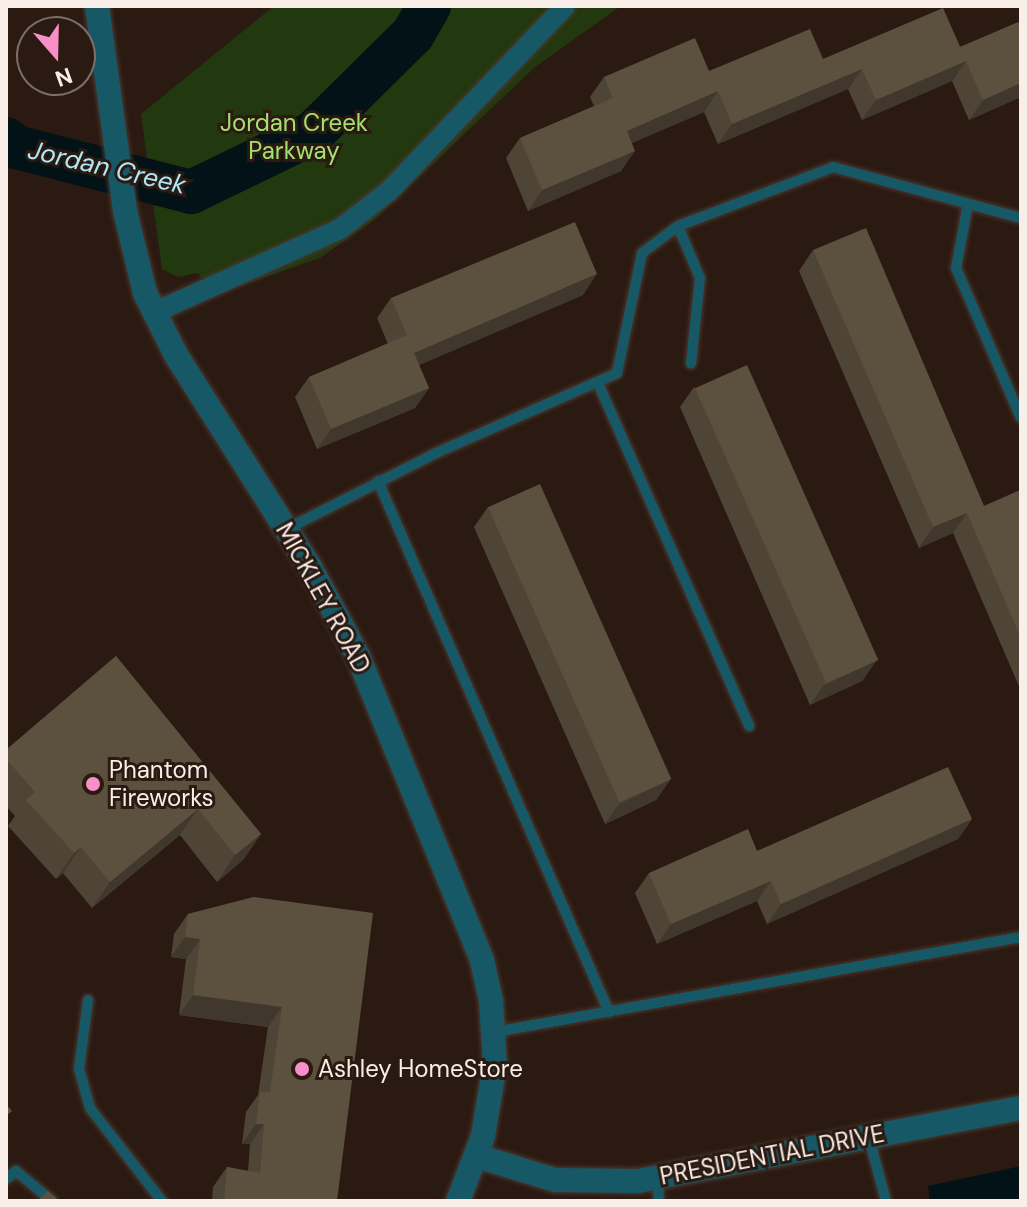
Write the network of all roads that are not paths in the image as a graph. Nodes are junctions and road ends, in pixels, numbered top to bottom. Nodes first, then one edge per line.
1 (97, 6) edge
2 (565, 6) edge
3 (968, 204) junction
4 (1021, 218) edge
5 (678, 226) junction
6 (153, 313) junction
7 (691, 364) dead end
8 (598, 383) junction
9 (1021, 418) edge
10 (378, 481) junction
11 (286, 529) junction
12 (749, 726) dead end
13 (1021, 937) edge
14 (88, 1000) dead end
15 (609, 1012) junction
16 (495, 1032) junction
17 (1021, 1108) edge
18 (868, 1136) junction
19 (477, 1156) junction
20 (6, 1179) edge
21 (658, 1190) edge
22 (52, 1201) edge
23 (162, 1201) edge
24 (458, 1201) edge
25 (886, 1201) edge

1 - 6 street, MICKLEY ROAD
2 - 6 street
3 - 4 lane
3 - 5 lane
3 - 9 lane
5 - 7 lane
5 - 8 lane
6 - 11 street, MICKLEY ROAD
8 - 10 lane
8 - 12 lane
10 - 11 lane
10 - 15 lane
11 - 16 street, MICKLEY ROAD
13 - 15 lane
14 - 23 lane
15 - 16 lane
16 - 19 street, MICKLEY ROAD
17 - 18 street, PRESIDENTIAL DRIVE
18 - 21 street, PRESIDENTIAL DRIVE
18 - 25 lane
19 - 21 street, PRESIDENTIAL DRIVE
19 - 24 street, MICKLEY ROAD
20 - 22 lane

